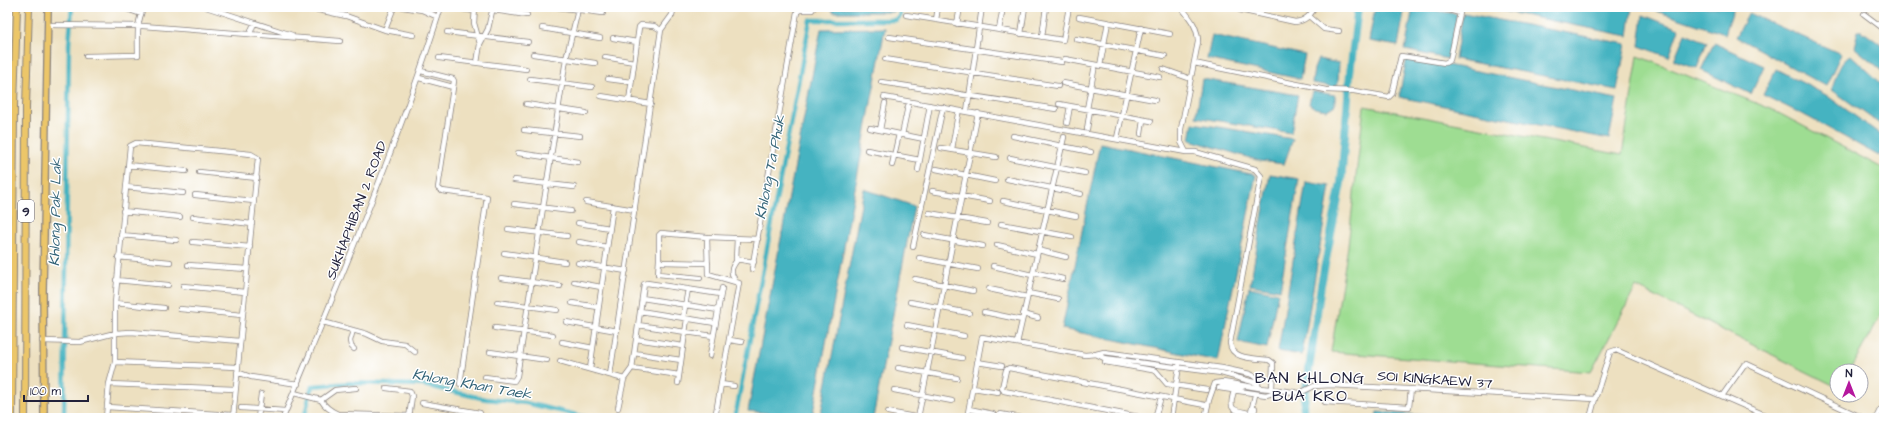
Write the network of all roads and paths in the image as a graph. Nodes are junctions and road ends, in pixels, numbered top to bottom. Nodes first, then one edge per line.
1 (17, 7) edge
2 (29, 7) edge
3 (48, 7) edge
4 (121, 7) edge
5 (144, 7) edge
6 (206, 7) edge
7 (305, 7) edge
8 (394, 7) edge
9 (402, 7) edge
10 (451, 7) edge
11 (557, 7) edge
12 (674, 7) edge
13 (814, 7) edge
14 (938, 7) edge
15 (960, 7) edge
16 (982, 7) edge
17 (1003, 7) edge
18 (1025, 7) edge
19 (1046, 7) edge
20 (1068, 7) edge
21 (1181, 7) edge
22 (1235, 7) edge
23 (1315, 7) edge
24 (1438, 7) edge
25 (441, 8) edge
26 (493, 8) edge
27 (575, 8) edge
28 (475, 9) edge
29 (422, 10) junction
30 (603, 13) dead end
31 (141, 14) junction
32 (1864, 14) dead end
33 (527, 15) dead end
34 (906, 15) dead end
35 (1309, 16) junction
36 (438, 17) junction
37 (1079, 17) dead end
38 (936, 20) junction
39 (1108, 22) junction
40 (254, 23) junction
41 (957, 24) junction
42 (48, 25) junction
43 (138, 26) junction
44 (979, 27) junction
45 (542, 28) dead end
46 (1141, 28) junction
47 (1884, 29) edge
48 (385, 30) junction
49 (661, 30) junction
50 (999, 30) junction
51 (1339, 31) dead end
52 (447, 32) dead end
53 (572, 33) junction
54 (250, 34) junction
55 (1020, 34) junction
56 (1170, 34) dead end
57 (413, 35) dead end
58 (476, 35) junction
59 (484, 36) junction
60 (889, 37) dead end
61 (1042, 37) junction
62 (300, 38) junction
63 (600, 38) dead end
64 (613, 38) dead end
65 (1076, 39) dead end
66 (340, 41) dead end
67 (528, 42) dead end
68 (637, 42) junction
69 (480, 44) junction
70 (1104, 44) junction
71 (976, 49) junction
72 (1137, 50) junction
73 (533, 54) dead end
74 (86, 56) dead end
75 (1165, 56) dead end
76 (605, 57) dead end
77 (439, 58) dead end
78 (566, 59) junction
79 (886, 60) dead end
80 (634, 62) junction
81 (477, 63) junction
82 (595, 63) dead end
83 (1194, 63) junction
84 (1098, 65) junction
85 (526, 69) dead end
86 (1163, 69) dead end
87 (421, 71) junction
88 (1131, 71) junction
89 (973, 72) junction
90 (1160, 77) dead end
91 (419, 78) junction
92 (530, 79) dead end
93 (608, 79) dead end
94 (1191, 79) junction
95 (631, 82) junction
96 (881, 82) dead end
97 (1063, 83) dead end
98 (563, 84) junction
99 (1058, 86) dead end
100 (453, 87) junction
101 (592, 87) dead end
102 (1092, 88) junction
103 (1126, 94) junction
104 (601, 96) dead end
105 (969, 96) junction
106 (884, 97) dead end
107 (1155, 100) dead end
108 (629, 101) junction
109 (886, 103) dead end
110 (526, 104) dead end
111 (650, 104) junction
112 (930, 105) junction
113 (908, 106) dead end
114 (1070, 106) junction
115 (943, 107) junction
116 (560, 109) junction
117 (1089, 110) junction
118 (967, 111) junction
119 (586, 113) dead end
120 (978, 113) junction
121 (958, 114) dead end
122 (1122, 116) junction
123 (1143, 120) junction
124 (1151, 121) dead end
125 (1067, 123) dead end
126 (870, 128) dead end
127 (1087, 129) dead end
128 (524, 130) dead end
129 (880, 130) junction
130 (555, 134) junction
131 (900, 134) junction
132 (1141, 134) dead end
133 (580, 136) dead end
134 (1013, 136) dead end
135 (1064, 137) dead end
136 (1117, 138) junction
137 (924, 139) junction
138 (1062, 146) junction
139 (942, 148) dead end
140 (952, 149) junction
141 (867, 150) dead end
142 (1091, 152) dead end
143 (1186, 152) junction
144 (518, 153) dead end
145 (970, 153) junction
146 (894, 155) junction
147 (996, 157) dead end
148 (551, 158) junction
149 (1010, 158) dead end
150 (920, 160) junction
151 (578, 162) dead end
152 (128, 165) junction
153 (892, 165) dead end
154 (1057, 167) junction
155 (936, 169) dead end
156 (918, 170) dead end
157 (186, 171) dead end
158 (199, 172) dead end
159 (1085, 173) dead end
160 (966, 175) junction
161 (257, 178) junction
162 (1007, 179) dead end
163 (514, 180) dead end
164 (995, 181) dead end
165 (546, 183) junction
166 (126, 187) junction
167 (574, 187) dead end
168 (1052, 188) junction
169 (932, 191) dead end
170 (183, 194) dead end
171 (1081, 194) dead end
172 (195, 195) dead end
173 (962, 196) junction
174 (254, 201) junction
175 (990, 201) dead end
176 (1003, 201) dead end
177 (586, 202) dead end
178 (514, 204) dead end
179 (612, 206) junction
180 (543, 208) junction
181 (1048, 209) junction
182 (635, 210) junction
183 (123, 211) junction
184 (571, 211) dead end
185 (929, 213) dead end
186 (1076, 216) dead end
187 (180, 217) dead end
188 (193, 217) dead end
189 (957, 218) junction
190 (578, 223) dead end
191 (987, 223) dead end
192 (252, 224) junction
193 (1001, 224) dead end
194 (610, 228) junction
195 (508, 229) dead end
196 (1042, 232) junction
197 (539, 233) junction
198 (121, 234) junction
199 (924, 235) dead end
200 (567, 236) dead end
201 (707, 237) junction
202 (1072, 237) dead end
203 (737, 238) junction
204 (758, 238) junction
205 (176, 240) dead end
206 (953, 241) junction
207 (193, 242) dead end
208 (579, 242) dead end
209 (997, 245) dead end
210 (983, 246) dead end
211 (250, 247) junction
212 (607, 247) junction
213 (913, 247) dead end
214 (1038, 252) junction
215 (504, 253) dead end
216 (1066, 256) dead end
217 (118, 257) junction
218 (536, 257) junction
219 (919, 258) dead end
220 (738, 259) junction
221 (659, 260) junction
222 (170, 262) dead end
223 (565, 262) dead end
224 (754, 262) junction
225 (578, 263) dead end
226 (708, 263) junction
227 (948, 264) junction
228 (188, 265) dead end
229 (993, 266) dead end
230 (604, 267) junction
231 (247, 269) junction
232 (752, 269) dead end
233 (978, 270) dead end
234 (626, 271) junction
235 (1033, 273) junction
236 (501, 278) dead end
237 (700, 278) dead end
238 (734, 278) dead end
239 (915, 279) dead end
240 (1063, 279) dead end
241 (116, 280) junction
242 (531, 282) junction
243 (574, 282) dead end
244 (168, 285) dead end
245 (944, 285) junction
246 (183, 286) dead end
247 (560, 286) dead end
248 (601, 287) junction
249 (722, 288) dead end
250 (688, 289) junction
251 (989, 289) dead end
252 (973, 291) dead end
253 (245, 292) junction
254 (720, 294) junction
255 (1028, 295) junction
256 (642, 298) junction
257 (1058, 299) dead end
258 (497, 302) dead end
259 (910, 302) dead end
260 (114, 303) junction
261 (572, 303) dead end
262 (685, 305) junction
263 (527, 307) junction
264 (598, 307) junction
265 (940, 307) junction
266 (164, 308) dead end
267 (180, 309) dead end
268 (557, 310) dead end
269 (718, 310) junction
270 (640, 311) junction
271 (969, 312) dead end
272 (984, 312) dead end
273 (1023, 314) junction
274 (242, 315) junction
275 (685, 318) junction
276 (1038, 318) dead end
277 (1022, 320) junction
278 (323, 322) junction
279 (566, 322) dead end
280 (716, 323) junction
281 (638, 325) junction
282 (907, 325) dead end
283 (596, 327) junction
284 (495, 328) dead end
285 (353, 330) junction
286 (935, 330) junction
287 (524, 331) junction
288 (617, 331) junction
289 (685, 332) junction
290 (115, 333) junction
291 (553, 335) dead end
292 (713, 336) junction
293 (964, 336) dead end
294 (636, 339) junction
295 (730, 340) junction
296 (42, 341) junction
297 (240, 341) junction
298 (562, 342) dead end
299 (742, 342) dead end
300 (1017, 343) junction
301 (683, 346) junction
302 (902, 347) dead end
303 (592, 348) junction
304 (354, 349) dead end
305 (415, 352) dead end
306 (490, 352) dead end
307 (634, 353) junction
308 (931, 353) junction
309 (1096, 354) junction
310 (520, 356) junction
311 (710, 356) dead end
312 (1140, 356) junction
313 (962, 358) dead end
314 (547, 360) dead end
315 (681, 360) junction
316 (560, 361) dead end
317 (114, 362) junction
318 (977, 362) junction
319 (1105, 362) dead end
320 (1140, 363) junction
321 (1179, 365) junction
322 (237, 366) junction
323 (1002, 366) dead end
324 (632, 368) junction
325 (898, 368) dead end
326 (590, 369) junction
327 (237, 372) junction
328 (926, 373) junction
329 (610, 375) junction
330 (679, 375) junction
331 (486, 377) dead end
332 (957, 378) dead end
333 (624, 379) junction
334 (678, 383) dead end
335 (109, 384) junction
336 (298, 384) junction
337 (460, 384) dead end
338 (721, 384) junction
339 (1176, 385) junction
340 (1258, 385) junction
341 (734, 386) dead end
342 (356, 388) dead end
343 (386, 388) dead end
344 (973, 388) junction
345 (1219, 388) dead end
346 (235, 389) junction
347 (1274, 389) junction
348 (1411, 389) junction
349 (894, 390) dead end
350 (1207, 390) dead end
351 (1239, 390) junction
352 (998, 392) dead end
353 (294, 393) junction
354 (261, 394) dead end
355 (922, 395) junction
356 (1256, 395) junction
357 (1722, 396) junction
358 (1161, 397) junction
359 (1595, 399) junction
360 (321, 400) junction
361 (1175, 400) junction
362 (952, 401) dead end
363 (1325, 402) dead end
364 (422, 403) dead end
365 (1205, 405) dead end
366 (107, 407) junction
367 (241, 408) dead end
368 (618, 408) dead end
369 (969, 409) junction
370 (1880, 410) dead end
371 (259, 411) junction
372 (285, 411) junction
373 (888, 412) dead end
374 (993, 414) dead end
375 (233, 416) edge
376 (12, 417) edge
377 (25, 417) edge
378 (410, 417) edge
379 (44, 418) edge
380 (106, 418) edge
381 (258, 418) edge
382 (282, 418) edge
383 (482, 418) edge
384 (715, 418) edge
385 (918, 418) edge
386 (967, 418) edge
387 (997, 418) edge
388 (1022, 418) edge
389 (1144, 418) edge
390 (1155, 418) edge
391 (1171, 418) edge
392 (1205, 418) edge
393 (1253, 418) edge
394 (1590, 418) edge
395 (1772, 418) edge
396 (1863, 418) edge
397 (1876, 418) edge

1 - 376 highway, 9
2 - 377 highway, 9
3 - 42 main road
4 - 31 street
5 - 31 street
6 - 40 street
7 - 48 street
8 - 48 street
9 - 29 street
10 - 28 street
11 - 27 street
12 - 49 street
13 - 204 street
14 - 38 street
15 - 41 street
16 - 44 street
17 - 50 street
18 - 55 street
19 - 61 street
20 - 61 street
21 - 83 street
22 - 35 street
23 - 35 street
24 - 83 street
25 - 29 street
25 - 36 street, SUKHAPHIBAN 2 ROAD
26 - 33 street
26 - 59 street
27 - 30 street
27 - 53 street
28 - 58 street
29 - 36 street
31 - 43 street
32 - 47 street
34 - 38 street
35 - 51 street
36 - 87 street, SUKHAPHIBAN 2 ROAD
37 - 39 street
38 - 41 street
39 - 46 street
39 - 70 street
40 - 54 street
40 - 62 street
41 - 44 street
42 - 43 street
42 - 296 main road
43 - 54 street
43 - 74 street
44 - 50 street
44 - 71 street
45 - 53 street
46 - 56 street
46 - 72 street
48 - 57 street
49 - 68 street
49 - 111 street
50 - 55 street
52 - 58 street
53 - 63 street
53 - 78 street
54 - 62 street
55 - 61 street
58 - 59 street
58 - 69 street
59 - 67 street
59 - 69 street
60 - 71 street
62 - 66 street
64 - 68 street
65 - 70 street
68 - 80 street
69 - 81 street
70 - 72 street
70 - 84 street
71 - 84 street
71 - 89 street
72 - 75 street
72 - 88 street
73 - 78 street
76 - 80 street
77 - 81 street
78 - 82 street
78 - 98 street
79 - 89 street
80 - 95 street
81 - 85 street
83 - 94 street
84 - 88 street
84 - 102 street
86 - 94 street
87 - 91 street, SUKHAPHIBAN 2 ROAD
87 - 100 street
88 - 90 street
88 - 103 street
89 - 99 street
89 - 105 street
91 - 100 street
91 - 278 street, SUKHAPHIBAN 2 ROAD
92 - 98 street
93 - 95 street
94 - 143 street
95 - 108 street
96 - 105 street
97 - 102 street
98 - 101 street
98 - 116 street
100 - 337 street
102 - 103 street
102 - 117 street
103 - 107 street
103 - 122 street
104 - 108 street
105 - 114 street
105 - 118 street
106 - 112 street
108 - 111 street
109 - 129 street
110 - 116 street
111 - 182 street
112 - 115 street
112 - 137 street
113 - 131 street
114 - 117 street
114 - 125 street
115 - 118 street
115 - 213 street
116 - 119 street
116 - 130 street
117 - 122 street
117 - 127 street
118 - 120 street
120 - 136 street
120 - 145 street
121 - 140 street
122 - 123 street
122 - 136 street
123 - 124 street
123 - 132 street
126 - 129 street
128 - 130 street
129 - 131 street
130 - 133 street
130 - 148 street
131 - 137 street
131 - 146 street
134 - 138 street
135 - 138 street
136 - 143 street
137 - 150 street
138 - 142 street
138 - 154 street
139 - 140 street
140 - 145 street
141 - 146 street
143 - 347 street
144 - 148 street
145 - 147 street
145 - 160 street
146 - 150 street
146 - 153 street
148 - 151 street
148 - 165 street
149 - 154 street
150 - 156 street
152 - 157 street
152 - 161 street
152 - 166 street
154 - 159 street
154 - 168 street
155 - 160 street
158 - 161 street
160 - 164 street
160 - 173 street
161 - 174 street
162 - 168 street
163 - 165 street
165 - 167 street
165 - 180 street
166 - 170 street
166 - 183 street
168 - 171 street
168 - 181 street
169 - 173 street
172 - 174 street
173 - 175 street
173 - 189 street
174 - 192 street
176 - 181 street
177 - 179 street
178 - 180 street
179 - 182 street
179 - 194 street
180 - 184 street
180 - 197 street
181 - 186 street
181 - 196 street
182 - 234 street
183 - 187 street
183 - 198 street
185 - 189 street
188 - 192 street
189 - 191 street
189 - 206 street
190 - 194 street
192 - 211 street
193 - 196 street
194 - 212 street
195 - 197 street
196 - 202 street
196 - 214 street
197 - 200 street
197 - 218 street
198 - 205 street
198 - 217 street
199 - 206 street
201 - 203 street
201 - 221 street
201 - 226 street
203 - 204 street
203 - 220 street
204 - 224 street
206 - 210 street
206 - 227 street
207 - 211 street
208 - 212 street
209 - 214 street
211 - 231 street
212 - 230 street
214 - 216 street
214 - 235 street
215 - 218 street
217 - 222 street
217 - 241 street
218 - 223 street
218 - 242 street
219 - 227 street
220 - 224 street
220 - 238 street
221 - 226 street
221 - 237 street
224 - 232 street
225 - 230 street
226 - 295 street
227 - 233 street
227 - 245 street
228 - 231 street
229 - 235 street
230 - 234 street
230 - 248 street
231 - 253 street
234 - 288 street
235 - 240 street
235 - 255 street
236 - 242 street
239 - 245 street
241 - 244 street
241 - 260 street
242 - 247 street
242 - 263 street
243 - 248 street
245 - 252 street
245 - 265 street
246 - 253 street
248 - 264 street
249 - 254 street
250 - 254 street
250 - 256 street
250 - 262 street
251 - 255 street
253 - 274 street
254 - 269 street
255 - 257 street
255 - 273 street
256 - 262 street
256 - 270 street
258 - 263 street
259 - 265 street
260 - 266 street
260 - 290 street
261 - 264 street
262 - 269 street
262 - 275 street
263 - 268 street
263 - 287 street
264 - 283 street
265 - 271 street
265 - 286 street
267 - 274 street
269 - 280 street
270 - 275 street
270 - 281 street
272 - 277 street
273 - 276 street
273 - 277 street
274 - 297 street
275 - 280 street
275 - 289 street
277 - 300 street
278 - 285 street
278 - 336 street, SUKHAPHIBAN 2 ROAD
279 - 283 street
280 - 292 street
281 - 289 street
281 - 294 street
282 - 286 street
283 - 288 street
283 - 303 street
284 - 287 street
285 - 304 street
285 - 305 street
286 - 293 street
286 - 308 street
287 - 291 street
287 - 310 street
288 - 329 street
289 - 292 street
289 - 301 street
290 - 296 street
290 - 297 street
290 - 317 street
292 - 311 street
294 - 301 street
294 - 307 street
295 - 299 street
295 - 338 street
296 - 379 main road
297 - 322 street
298 - 303 street
300 - 309 street
300 - 318 street
301 - 315 street
302 - 308 street
303 - 326 street
306 - 310 street
307 - 315 street
307 - 324 street
308 - 313 street
308 - 328 street
309 - 312 street
309 - 320 street
310 - 314 street
310 - 331 street
312 - 320 street
312 - 321 street
315 - 330 street
316 - 326 street
317 - 322 street
317 - 335 street
318 - 323 street
318 - 344 street
319 - 339 street
320 - 321 street
321 - 339 street
321 - 340 street
322 - 327 street
324 - 330 street
324 - 333 street
325 - 328 street
326 - 329 street
327 - 336 street
327 - 346 street
328 - 332 street
328 - 355 street
329 - 333 street
330 - 334 street
333 - 368 street
335 - 346 street
335 - 366 street
336 - 353 street, SUKHAPHIBAN 2 ROAD
338 - 341 street
338 - 384 street
339 - 350 street
339 - 361 street
340 - 347 street, SOI KINGKAEW 37
340 - 351 street
342 - 360 street
343 - 378 street
344 - 352 street
344 - 369 street
345 - 351 street
346 - 375 street
347 - 348 street, SOI KINGKAEW 37
347 - 356 street
348 - 359 street, SOI KINGKAEW 37
348 - 363 street
349 - 355 street
351 - 356 street
351 - 356 street
351 - 392 street
353 - 360 street
353 - 372 street, SUKHAPHIBAN 2 ROAD
354 - 371 street
355 - 362 street
355 - 385 street
356 - 393 street
357 - 359 street
357 - 395 street
357 - 396 street
358 - 361 street
358 - 389 street
358 - 390 street
359 - 394 street
360 - 378 street
361 - 365 street
361 - 391 street
364 - 383 street
366 - 375 street
366 - 380 street
367 - 371 street
369 - 374 street
369 - 386 street
370 - 397 street
371 - 372 street
371 - 381 street
372 - 382 street, SUKHAPHIBAN 2 ROAD
373 - 385 street
387 - 388 street

